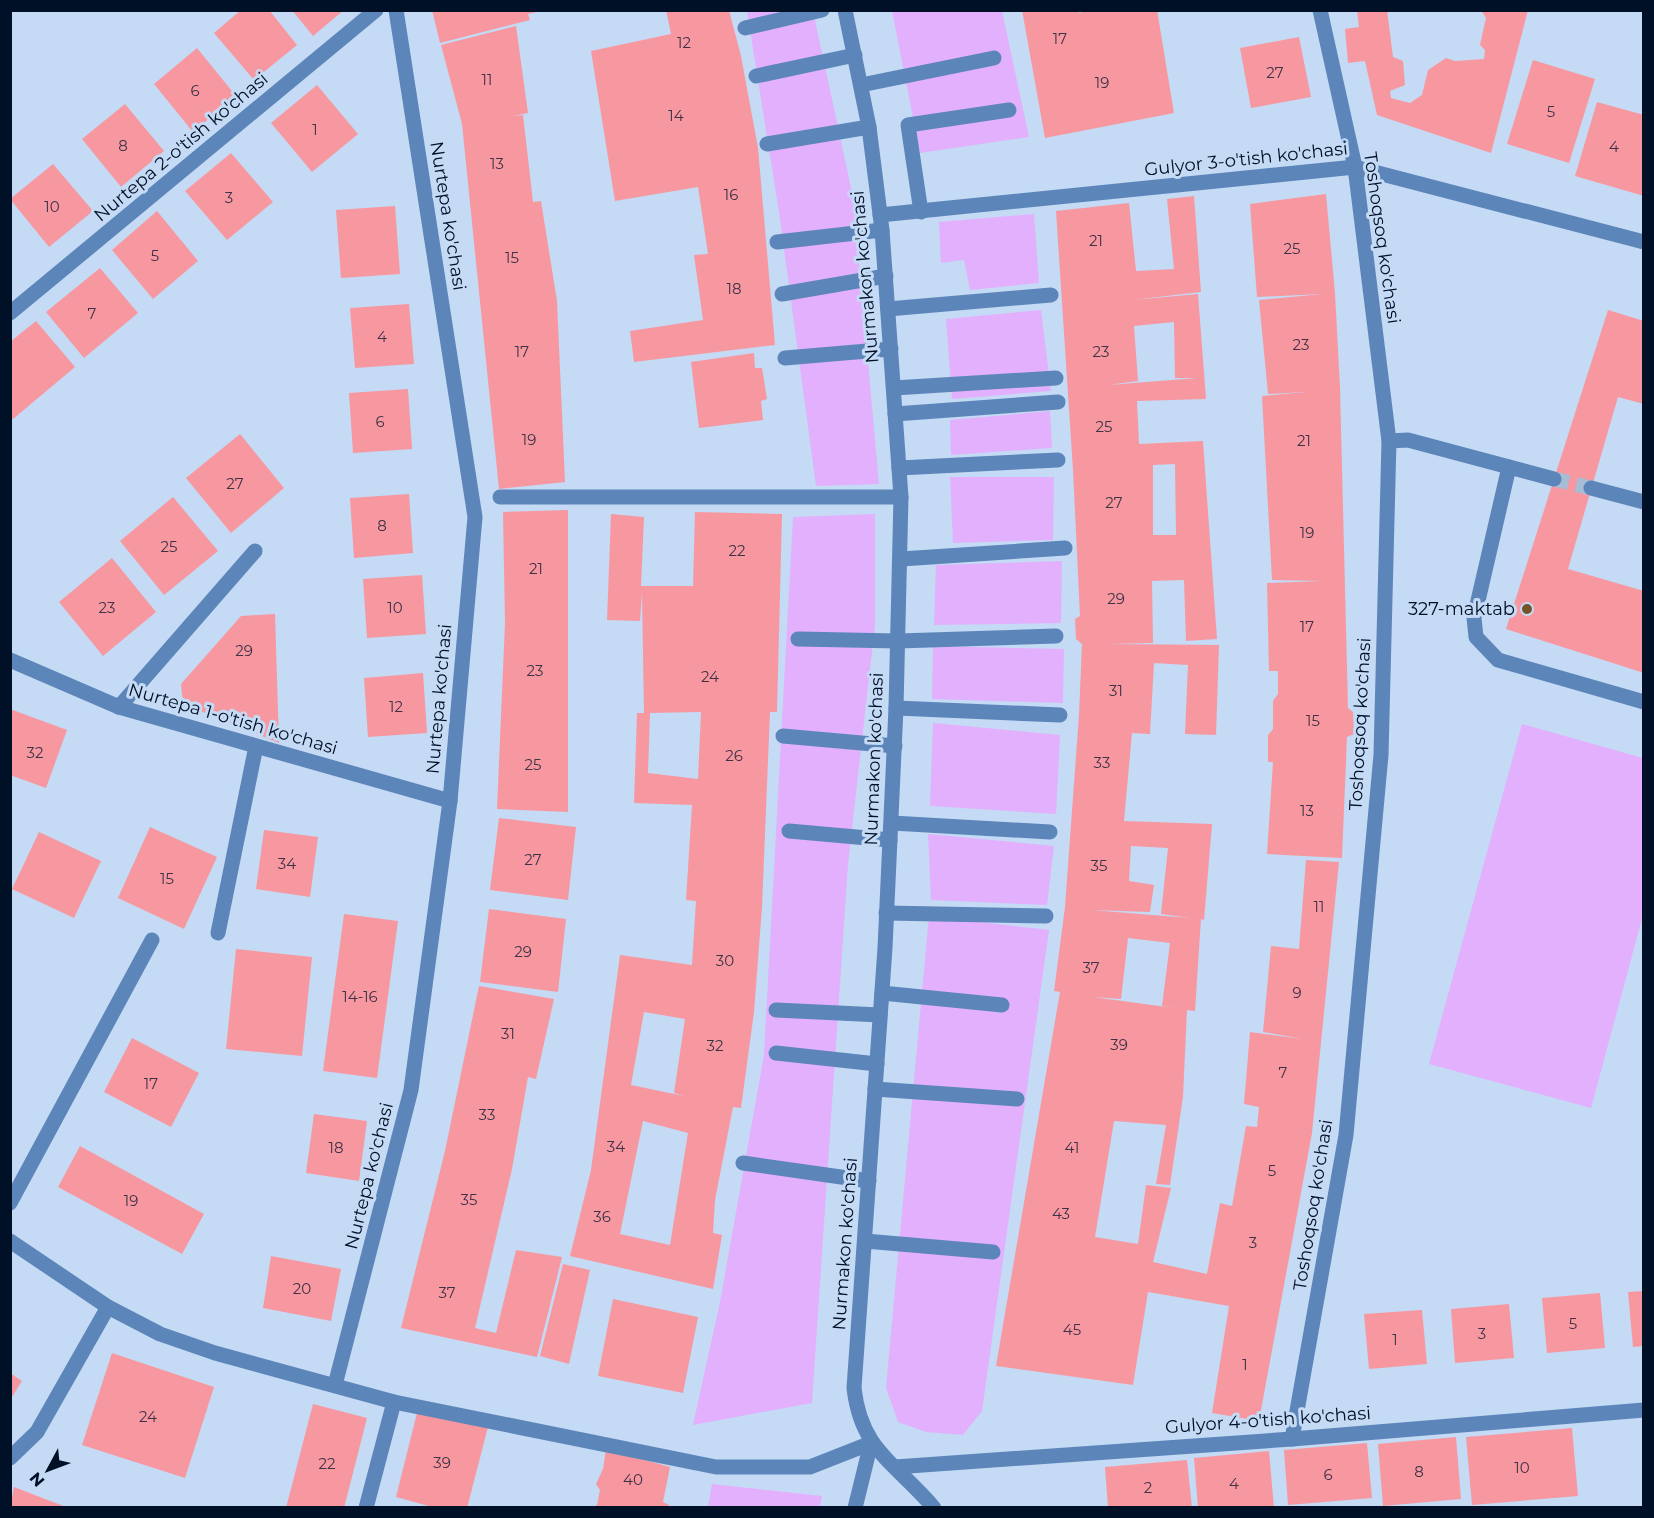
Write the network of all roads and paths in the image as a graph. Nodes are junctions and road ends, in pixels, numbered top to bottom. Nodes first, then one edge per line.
1 (376, 10) edge
2 (396, 10) edge
3 (822, 10) edge
4 (846, 10) edge
5 (1320, 10) edge
6 (745, 28) dead end
7 (855, 55) junction
8 (994, 58) dead end
9 (756, 76) dead end
10 (861, 85) junction
11 (1009, 110) dead end
12 (869, 127) junction
13 (767, 144) dead end
14 (1355, 167) junction
15 (921, 212) junction
16 (881, 223) junction
17 (777, 242) dead end
18 (1644, 242) edge
19 (885, 276) junction
20 (782, 294) dead end
21 (1051, 295) dead end
22 (888, 309) junction
23 (10, 313) edge
24 (891, 349) junction
25 (785, 358) dead end
26 (1056, 378) dead end
27 (894, 388) junction
28 (1058, 402) dead end
29 (895, 414) junction
30 (1389, 441) junction
31 (1058, 460) dead end
32 (1509, 466) junction
33 (899, 468) junction
34 (1554, 479) tunnel mouth
35 (1591, 488) tunnel mouth
36 (500, 496) dead end
37 (901, 497) junction
38 (1644, 502) edge
39 (1065, 548) dead end
40 (255, 551) dead end
41 (901, 559) junction
42 (1056, 636) dead end
43 (798, 639) dead end
44 (898, 642) junction
45 (10, 660) edge
46 (1644, 702) edge
47 (119, 707) junction
48 (896, 708) junction
49 (1060, 715) dead end
50 (783, 736) dead end
51 (256, 746) junction
52 (894, 746) junction
53 (450, 801) junction
54 (892, 823) junction
55 (789, 831) dead end
56 (1050, 832) dead end
57 (890, 840) junction
58 (886, 913) junction
59 (1046, 916) dead end
60 (218, 933) dead end
61 (152, 940) dead end
62 (882, 993) junction
63 (1002, 1005) dead end
64 (776, 1010) dead end
65 (880, 1015) junction
66 (776, 1053) dead end
67 (877, 1064) junction
68 (875, 1089) junction
69 (1017, 1099) dead end
70 (743, 1163) dead end
71 (869, 1181) junction
72 (10, 1203) edge
73 (865, 1241) junction
74 (10, 1242) edge
75 (993, 1252) dead end
76 (108, 1307) junction
77 (335, 1385) junction
78 (394, 1402) junction
79 (1644, 1410) edge
80 (1292, 1439) junction
81 (871, 1443) junction
82 (10, 1458) edge
83 (895, 1467) junction
84 (366, 1508) edge
85 (855, 1508) edge
86 (934, 1508) edge

1 - 23 street, Nurtepa 2-o'tish ko'chasi
2 - 53 street, Nurtepa ko'chasi
3 - 6 street
4 - 7 street, Nurmakon ko'chasi
5 - 14 street, Toshoqsoq ko'chasi
7 - 9 street
7 - 10 street, Nurmakon ko'chasi
8 - 10 street
10 - 12 street, Nurmakon ko'chasi
11 - 15 street
12 - 13 street
12 - 16 street, Nurmakon ko'chasi
14 - 15 street, Gulyor 3-o'tish ko'chasi
14 - 18 street, Gulyor 3-o'tish ko'chasi
14 - 30 street, Toshoqsoq ko'chasi
15 - 16 street, Gulyor 3-o'tish ko'chasi
16 - 17 street, Gulyor 3-o'tish ko'chasi
16 - 19 street, Nurmakon ko'chasi
19 - 20 street
19 - 22 street, Nurmakon ko'chasi
21 - 22 street
22 - 24 street, Nurmakon ko'chasi
24 - 25 street
24 - 27 street, Nurmakon ko'chasi
26 - 27 street
27 - 29 street, Nurmakon ko'chasi
28 - 29 street
29 - 33 street, Nurmakon ko'chasi
30 - 32 street
30 - 80 street, Toshoqsoq ko'chasi
31 - 33 street
32 - 34 street
32 - 46 street
33 - 37 street, Nurmakon ko'chasi
35 - 38 street
36 - 37 street
37 - 41 street, Nurmakon ko'chasi
39 - 41 street
40 - 47 street
41 - 44 street, Nurmakon ko'chasi
42 - 44 street
43 - 44 street
44 - 48 street, Nurmakon ko'chasi
45 - 47 street, Nurtepa 1-o'tish ko'chasi
47 - 51 street, Nurtepa 1-o'tish ko'chasi
48 - 49 street
48 - 52 street, Nurmakon ko'chasi
50 - 52 street
51 - 53 street, Nurtepa 1-o'tish ko'chasi
51 - 60 street
52 - 54 street, Nurmakon ko'chasi
53 - 77 street, Nurtepa ko'chasi
54 - 56 street
54 - 57 street, Nurmakon ko'chasi
55 - 57 street
57 - 58 street, Nurmakon ko'chasi
58 - 59 street
58 - 62 street, Nurmakon ko'chasi
61 - 72 street
62 - 63 street
62 - 65 street, Nurmakon ko'chasi
64 - 65 street
65 - 67 street, Nurmakon ko'chasi
66 - 67 street
67 - 68 street, Nurmakon ko'chasi
68 - 69 street
68 - 71 street, Nurmakon ko'chasi
70 - 71 street
71 - 73 street, Nurmakon ko'chasi
73 - 75 street
73 - 81 street, Nurmakon ko'chasi
74 - 76 street
76 - 77 street
76 - 82 street
77 - 78 street
78 - 81 street
78 - 84 street
79 - 80 street, Gulyor 4-o'tish ko'chasi
80 - 83 street, Gulyor 4-o'tish ko'chasi
81 - 83 street
81 - 85 street
83 - 86 street

